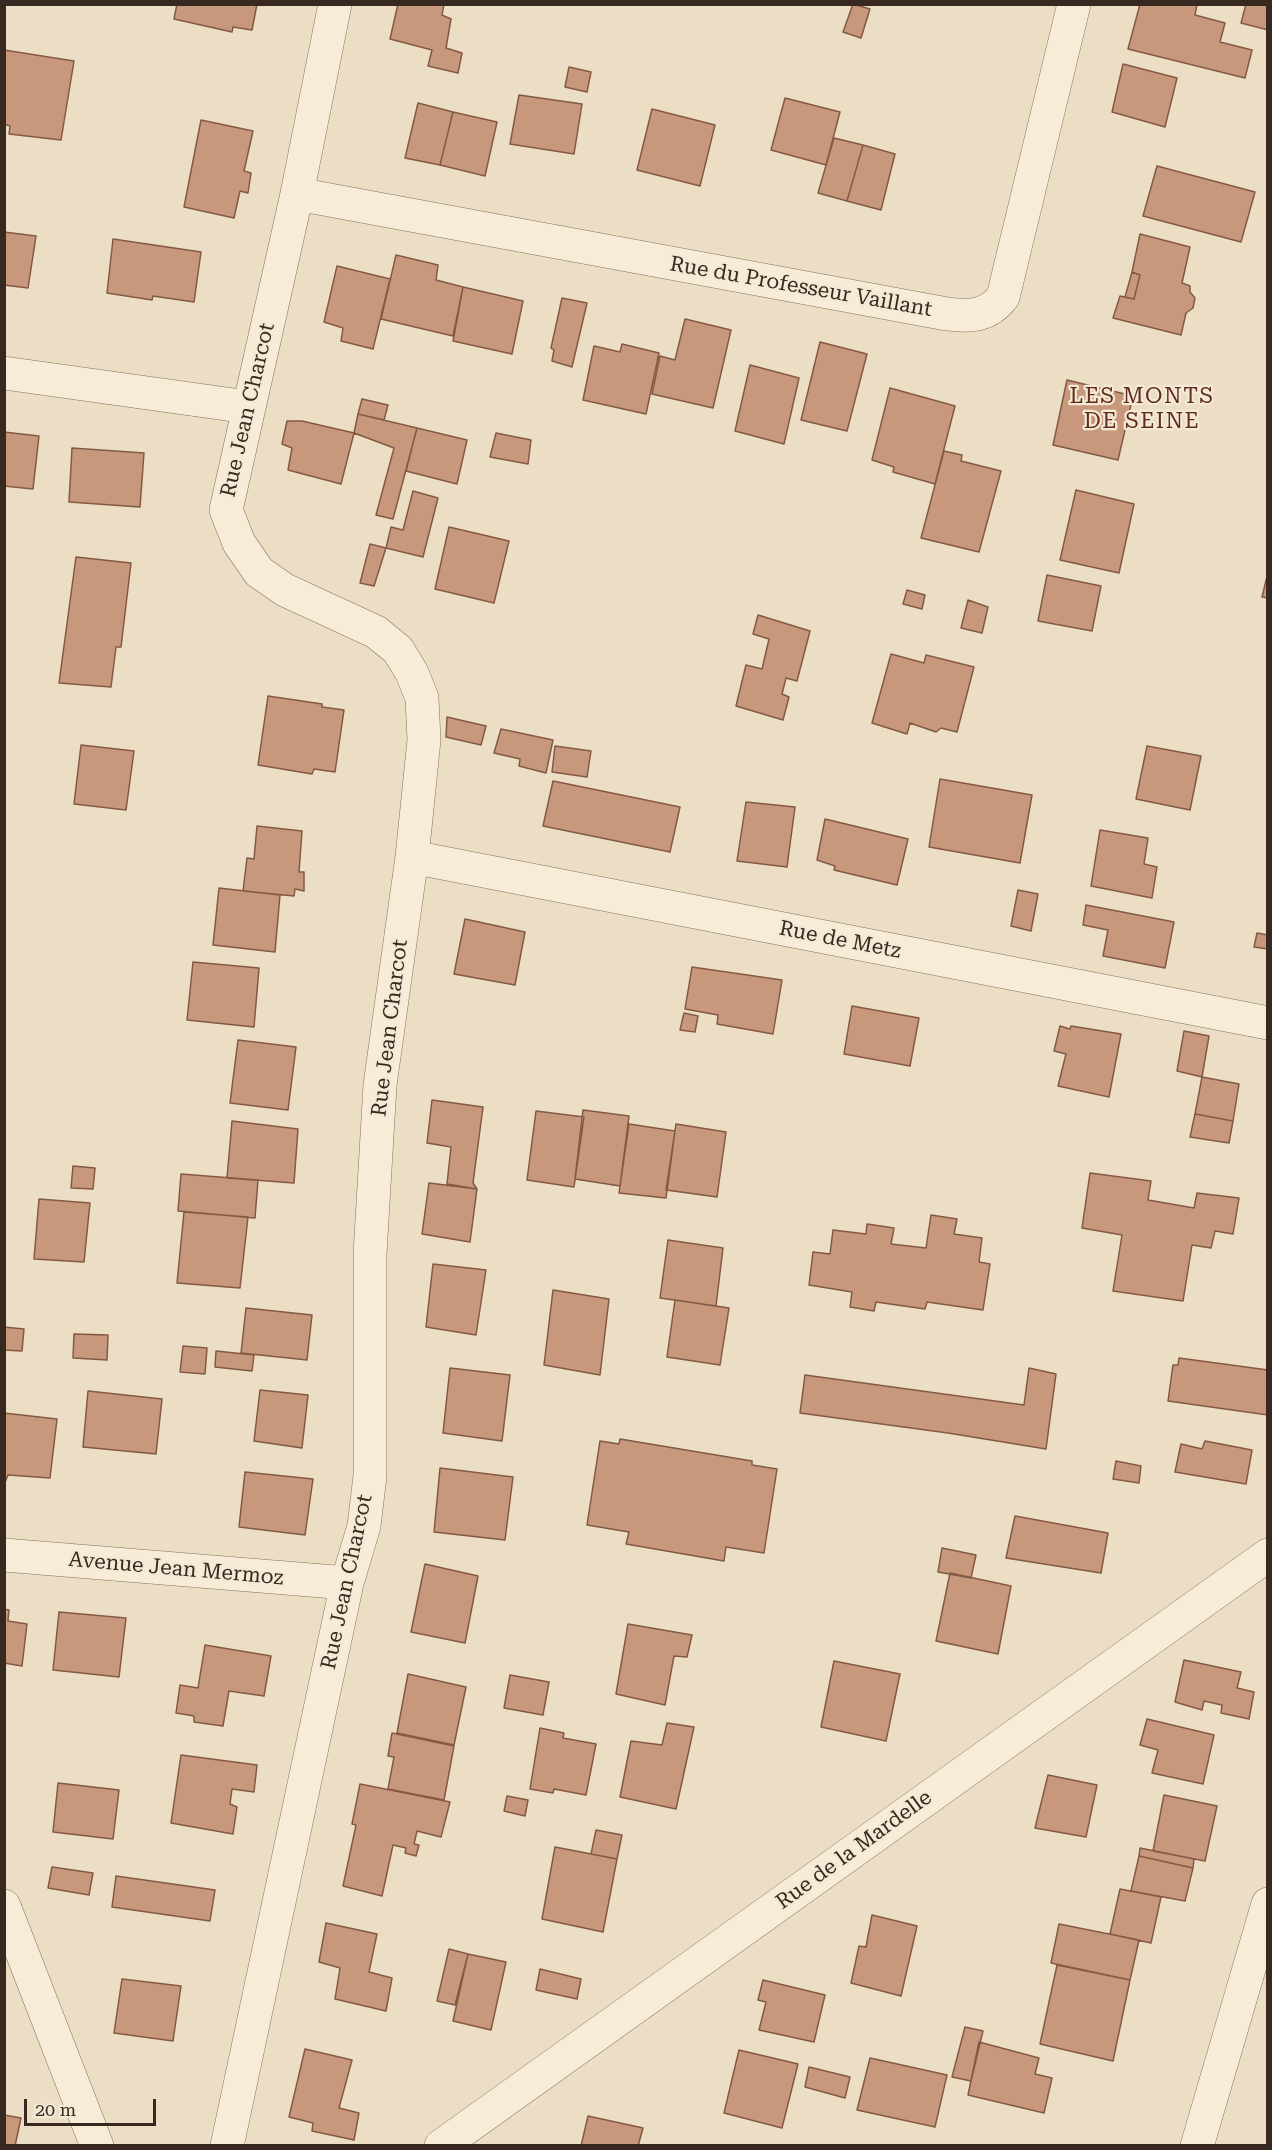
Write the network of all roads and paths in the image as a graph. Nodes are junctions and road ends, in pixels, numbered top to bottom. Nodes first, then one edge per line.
1 (335, 4) edge
2 (1074, 4) edge
3 (297, 194) junction
4 (4, 374) edge
5 (248, 407) junction
6 (412, 857) junction
7 (1268, 1023) edge
8 (4, 1555) edge
9 (1268, 1555) edge
10 (347, 1583) junction
11 (1268, 1904) edge
12 (4, 1906) edge
13 (97, 2145) edge
14 (226, 2145) edge
15 (441, 2145) edge
16 (1197, 2145) edge

1 - 3 street, Rue Jean Charcot
2 - 3 street, Rue du Professeur Vaillant
3 - 5 street, Rue Jean Charcot
4 - 5 street
5 - 6 street, Rue Jean Charcot
6 - 7 street, Rue de Metz
6 - 10 street, Rue Jean Charcot
8 - 10 street, Avenue Jean Mermoz
9 - 15 street, Rue de la Mardelle
10 - 14 street, Rue Jean Charcot
11 - 16 street
12 - 13 street

